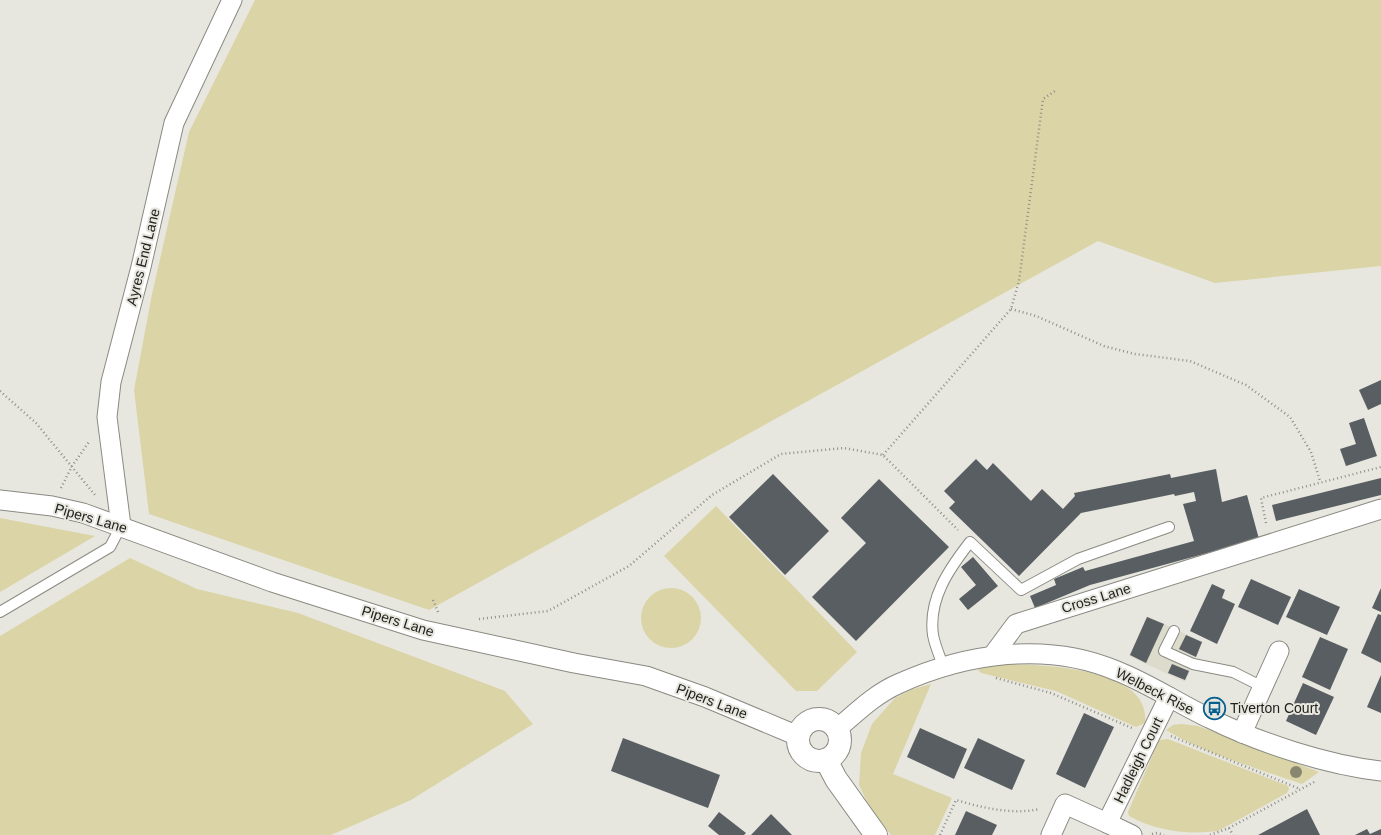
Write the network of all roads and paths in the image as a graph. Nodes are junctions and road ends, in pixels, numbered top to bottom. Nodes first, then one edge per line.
1 (232, 0) edge
2 (1055, 91) dead end
3 (1011, 309) junction
4 (0, 391) edge
5 (107, 417) junction
6 (883, 455) junction
7 (72, 466) junction
8 (1381, 467) edge
9 (1320, 482) junction
10 (96, 496) dead end
11 (0, 500) edge
12 (52, 506) junction
13 (1381, 509) edge
14 (121, 526) junction
15 (1170, 527) dead end
16 (970, 542) junction
17 (1271, 543) junction
18 (433, 600) dead end
19 (0, 612) edge
20 (443, 615) dead end
21 (477, 620) dead end
22 (1174, 631) dead end
23 (1279, 650) dead end
24 (993, 655) junction
25 (944, 668) junction
26 (1263, 686) junction
27 (1169, 697) junction
28 (837, 729) junction
29 (1242, 733) junction
30 (798, 736) junction
31 (826, 760) junction
32 (1329, 761) junction
33 (1381, 771) edge
34 (1064, 804) junction
35 (1107, 823) junction
36 (1229, 828) junction
37 (876, 835) edge
38 (940, 835) edge
39 (1051, 835) edge
40 (1132, 835) edge
41 (1149, 835) edge
42 (1164, 835) edge
43 (1210, 835) edge
44 (1233, 835) edge

1 - 5 street, Ayres End Lane
2 - 3 path
3 - 6 path
3 - 9 path
4 - 7 path
5 - 7 path
5 - 14 street, Ayres End Lane
6 - 16 path
6 - 21 path
7 - 10 path
7 - 12 path
8 - 9 path
9 - 17 path
11 - 12 street, Pipers Lane
12 - 14 street, Pipers Lane
13 - 17 street, Cross Lane
14 - 19 lane
14 - 30 street, Pipers Lane
15 - 16 lane
16 - 25 lane
17 - 24 street, Cross Lane
18 - 20 path
22 - 26 lane
23 - 26 street
24 - 25 street
24 - 27 street, Welbeck Rise
25 - 28 street
26 - 29 street
27 - 29 street, Welbeck Rise
27 - 35 street, Hadleigh Court
28 - 30 street
28 - 31 street
29 - 32 street, Welbeck Rise
30 - 31 street
31 - 37 street
32 - 33 street, Welbeck Rise
32 - 36 path
34 - 35 street
34 - 38 path
34 - 39 street
35 - 40 street
36 - 43 path
36 - 44 path
41 - 42 path

